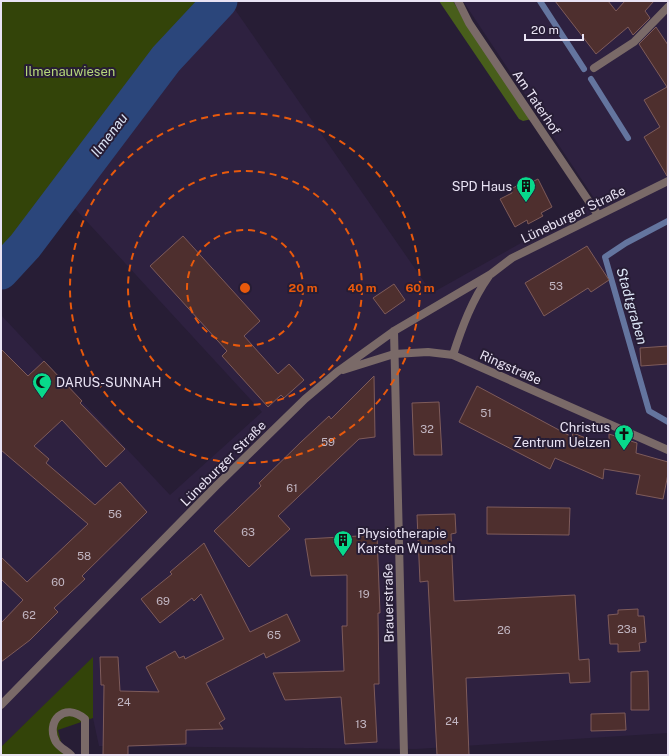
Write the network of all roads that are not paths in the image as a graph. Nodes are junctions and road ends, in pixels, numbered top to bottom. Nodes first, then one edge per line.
1 (458, 1) edge
2 (668, 7) edge
3 (594, 68) dead end
4 (668, 182) edge
5 (598, 215) junction
6 (491, 274) junction
7 (394, 331) junction
8 (394, 354) junction
9 (453, 355) junction
10 (337, 372) junction
11 (668, 450) edge
12 (1, 705) edge
13 (71, 755) edge
14 (85, 755) edge
15 (404, 755) edge

1 - 5 street, Am Taterhof
2 - 3 street
4 - 5 street, Lüneburger Straße
5 - 6 street, Lüneburger Straße
6 - 7 street, Lüneburger Straße
6 - 9 street, Lüneburger Straße
7 - 8 street, Brauerstraße
7 - 10 street, Lüneburger Straße
8 - 9 street, Ringstraße
8 - 10 street, Ringstraße
8 - 15 street, Brauerstraße
9 - 11 street, Ringstraße
10 - 12 street, Lüneburger Straße
13 - 14 street

